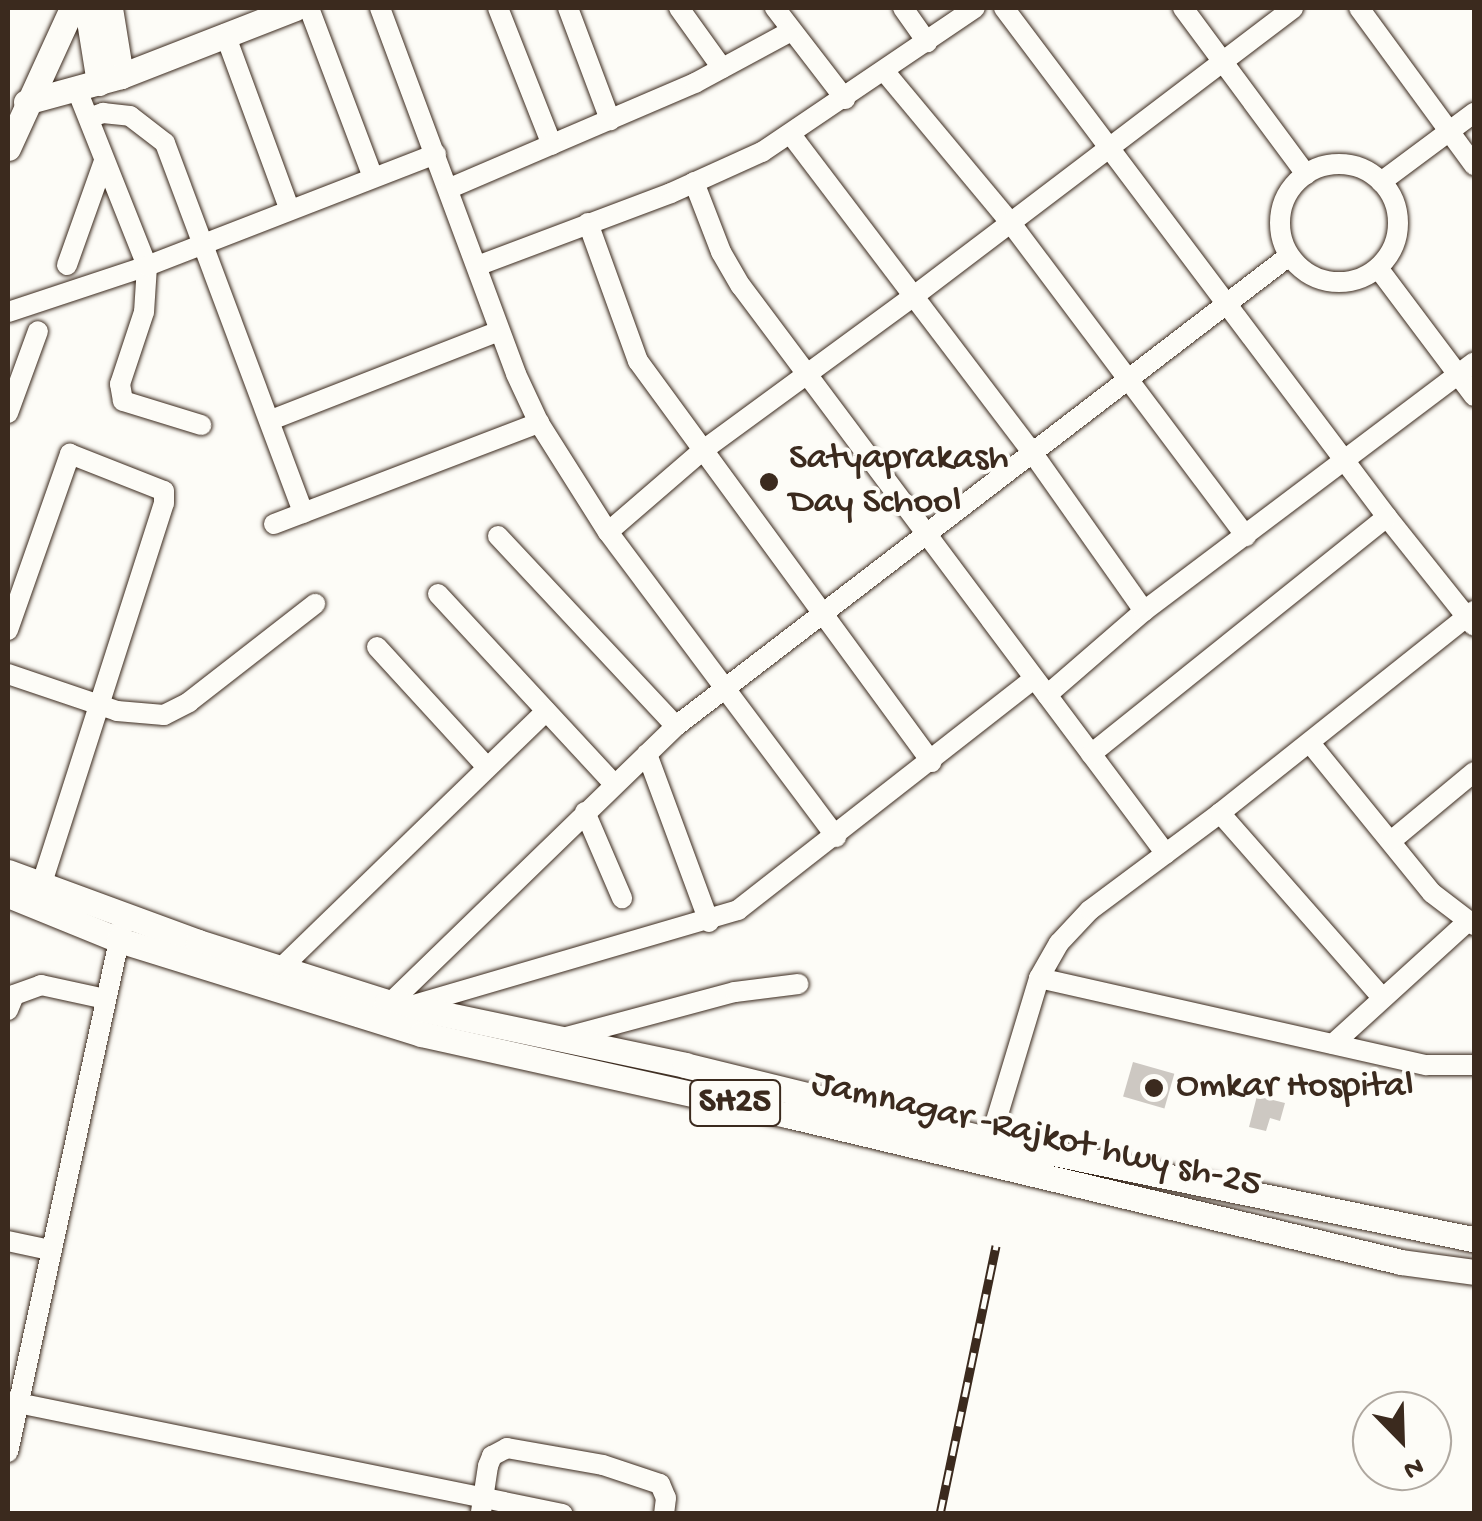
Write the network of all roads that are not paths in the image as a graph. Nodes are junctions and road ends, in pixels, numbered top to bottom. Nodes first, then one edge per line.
1 (72, 8) edge
2 (87, 8) edge
3 (110, 8) edge
4 (295, 8) edge
5 (309, 8) edge
6 (380, 8) edge
7 (498, 8) edge
8 (568, 8) edge
9 (679, 8) edge
10 (775, 8) edge
11 (903, 8) edge
12 (976, 8) edge
13 (1004, 8) edge
14 (1183, 8) edge
15 (1293, 8) edge
16 (1359, 8) edge
17 (791, 31) junction
18 (225, 34) junction
19 (926, 42) junction
20 (1221, 59) junction
21 (722, 68) junction
22 (885, 72) junction
23 (99, 83) junction
24 (845, 100) junction
25 (26, 102) junction
26 (1474, 113) edge
27 (88, 118) junction
28 (610, 120) junction
29 (1450, 131) junction
30 (792, 136) junction
31 (552, 145) junction
32 (1112, 145) junction
33 (8, 148) edge
34 (436, 154) junction
35 (104, 161) junction
36 (1474, 165) edge
37 (1306, 174) junction
38 (372, 175) junction
39 (694, 182) junction
40 (1382, 182) junction
41 (450, 188) junction
42 (290, 208) junction
43 (1010, 222) junction
44 (588, 223) junction
45 (205, 242) junction
46 (1290, 256) junction
47 (67, 265) dead end
48 (146, 266) junction
49 (476, 266) junction
50 (1378, 268) junction
51 (914, 296) junction
52 (1224, 302) junction
53 (8, 312) edge
54 (499, 330) junction
55 (38, 331) dead end
56 (1466, 369) edge
57 (806, 374) junction
58 (1128, 379) junction
59 (1474, 396) edge
60 (8, 414) edge
61 (271, 420) junction
62 (539, 423) junction
63 (201, 425) dead end
64 (702, 451) junction
65 (1034, 455) junction
66 (1346, 461) junction
67 (302, 513) junction
68 (1387, 517) junction
69 (274, 524) dead end
70 (608, 532) junction
71 (924, 532) junction
72 (498, 536) dead end
73 (1246, 536) junction
74 (438, 594) dead end
75 (315, 604) dead end
76 (1144, 611) junction
77 (823, 613) junction
78 (1472, 618) edge
79 (8, 630) edge
80 (376, 647) dead end
81 (8, 674) edge
82 (723, 687) junction
83 (1040, 687) junction
84 (99, 704) junction
85 (546, 711) junction
86 (676, 726) junction
87 (1310, 743) junction
88 (648, 754) junction
89 (1091, 754) junction
90 (932, 762) junction
91 (488, 767) junction
92 (1474, 772) edge
93 (613, 783) junction
94 (585, 812) junction
95 (1220, 813) junction
96 (836, 837) junction
97 (1391, 840) junction
98 (1166, 854) junction
99 (8, 872) edge
100 (41, 884) junction
101 (8, 895) edge
102 (622, 898) dead end
103 (709, 922) junction
104 (1471, 923) edge
105 (122, 928) junction
106 (281, 968) junction
107 (1038, 978) junction
108 (798, 984) dead end
109 (1381, 996) junction
110 (106, 999) junction
111 (8, 1010) edge
112 (391, 1010) junction
113 (561, 1038) junction
114 (1332, 1044) junction
115 (1473, 1062) edge
116 (987, 1150) junction
117 (1474, 1239) edge
118 (8, 1241) edge
119 (50, 1250) junction
120 (1474, 1272) edge
121 (13, 1402) edge
122 (8, 1452) edge
123 (482, 1507) edge
124 (564, 1514) edge
125 (664, 1514) edge

1 - 25 main road
2 - 23 main road
3 - 23 main road
4 - 18 main road
5 - 38 street
6 - 34 street
7 - 31 street
8 - 28 street
9 - 21 street
10 - 17 street
11 - 19 street
12 - 19 street
13 - 32 street
14 - 20 street
15 - 20 street
16 - 29 street
17 - 21 street
17 - 24 street
18 - 23 main road
18 - 42 street
19 - 22 street
20 - 32 street
20 - 37 street
21 - 28 street
22 - 24 street
22 - 43 street
23 - 25 main road
23 - 27 street
24 - 30 street
25 - 33 main road
26 - 29 street
27 - 35 street
27 - 45 street
28 - 31 street
29 - 36 street
29 - 40 street
30 - 39 street
30 - 51 street
31 - 41 street
32 - 43 street
32 - 52 street
34 - 38 street
34 - 41 street
35 - 47 street
35 - 48 street
37 - 40 street
37 - 46 street
38 - 42 street
39 - 44 street
39 - 57 street
40 - 50 street
41 - 49 street
42 - 45 street
43 - 51 street
43 - 58 street
44 - 49 street
44 - 64 street
45 - 48 street
45 - 61 street
46 - 50 street
46 - 52 street
48 - 53 street
48 - 63 street
49 - 54 street
50 - 56 street
51 - 57 street
51 - 65 street
52 - 58 street
52 - 66 street
54 - 61 street
54 - 62 street
55 - 60 street
56 - 59 street
56 - 66 street
57 - 64 street
57 - 71 street
58 - 65 street
58 - 73 street
61 - 67 street
62 - 67 street
62 - 70 street
64 - 70 street
64 - 77 street
65 - 71 street
65 - 76 street
66 - 68 street
66 - 73 street
67 - 69 street
68 - 78 street
68 - 89 street
70 - 82 street
71 - 77 street
71 - 83 street
72 - 86 street
73 - 76 street
74 - 85 street
75 - 84 street
76 - 83 street
77 - 82 street
77 - 90 street
78 - 87 street
79 - 84 street
80 - 91 street
81 - 84 street
82 - 86 street
82 - 96 street
83 - 89 street
83 - 90 street
84 - 100 street
85 - 91 street
85 - 93 street
86 - 88 street
87 - 95 street
87 - 97 street
88 - 93 street
88 - 103 street
89 - 98 street
90 - 96 street
91 - 106 street
92 - 97 street
93 - 94 street
94 - 102 street
94 - 112 street
95 - 98 street
95 - 109 street
96 - 103 street
97 - 104 street
98 - 107 street
99 - 100 main road, SH25
100 - 105 main road, SH25
101 - 105 main road, Jamnagar -Rajkot hwy sh-25 / SH25
103 - 112 street
104 - 109 street
105 - 106 main road, SH25
105 - 110 street
105 - 112 main road, Jamnagar -Rajkot hwy sh-25 / SH25
106 - 112 main road, SH25
107 - 114 street
107 - 116 street
108 - 113 street
109 - 114 street
110 - 111 street
110 - 119 street
112 - 113 main road, SH25
112 - 116 main road, Jamnagar -Rajkot hwy sh-25 / SH25
113 - 116 main road, SH25
114 - 115 street
116 - 117 main road, SH25
116 - 120 main road, Jamnagar -Rajkot hwy sh-25 / SH25
118 - 119 street
119 - 121 street
121 - 122 street
121 - 123 street
123 - 124 street
123 - 125 street

